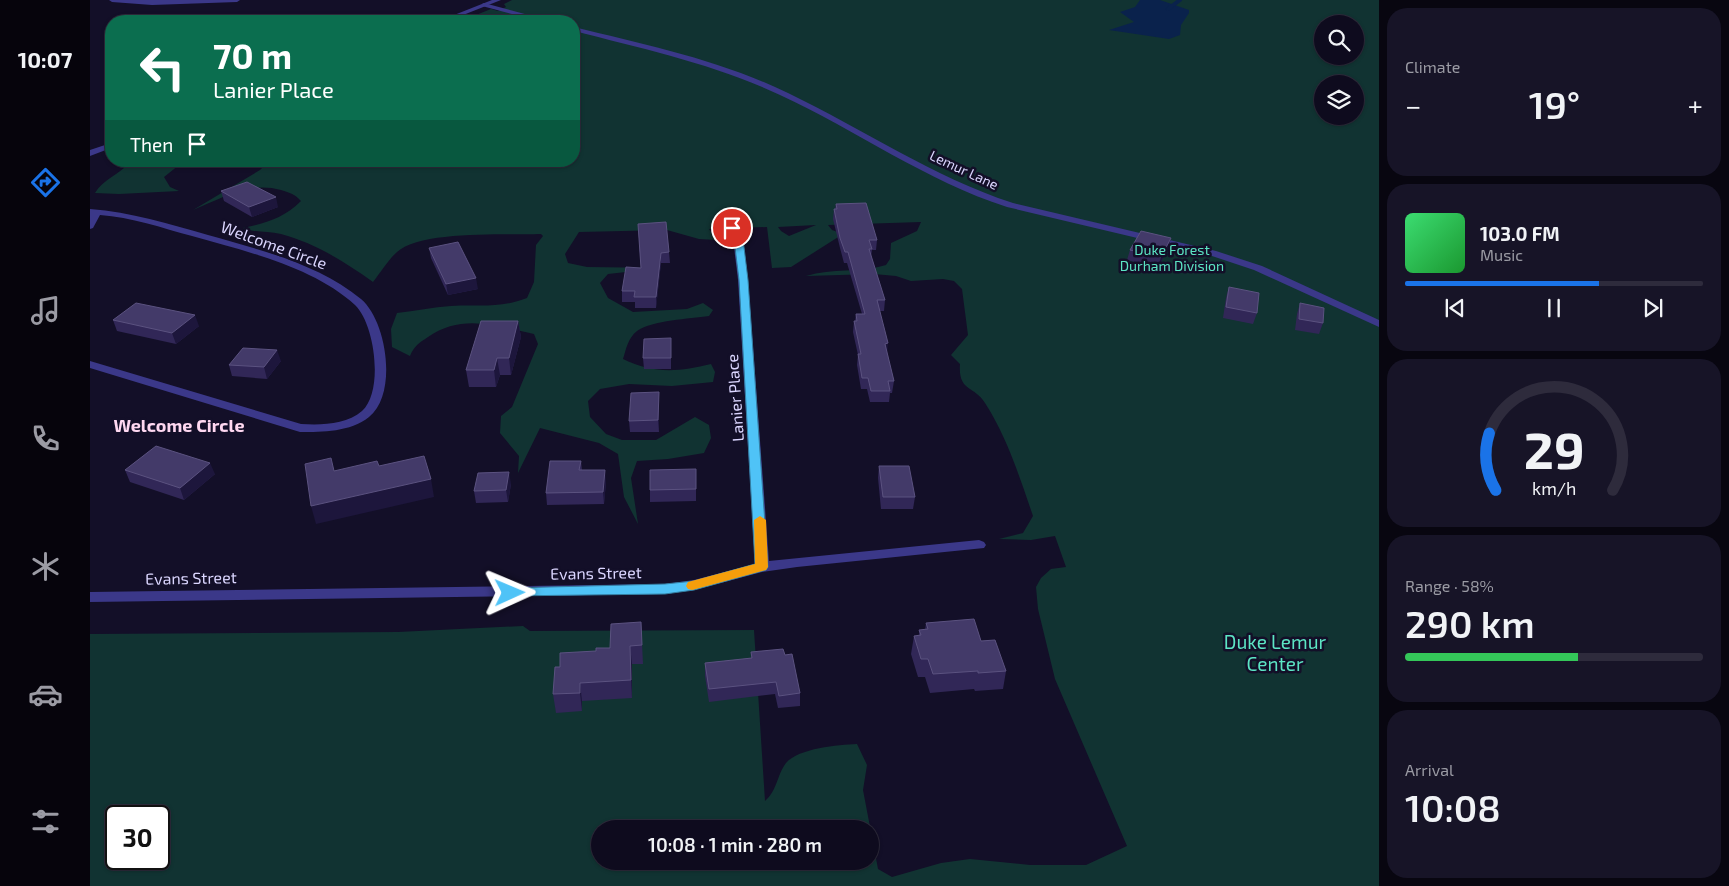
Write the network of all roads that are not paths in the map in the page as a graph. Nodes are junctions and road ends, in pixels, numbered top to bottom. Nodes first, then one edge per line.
1 (112, 0) edge
2 (237, 0) edge
3 (498, 0) edge
4 (484, 5) junction
5 (458, 15) edge
6 (522, 15) edge
7 (580, 31) edge
8 (105, 147) edge
9 (90, 153) edge
10 (93, 212) edge
11 (90, 226) edge
12 (732, 228) dead end
13 (1379, 324) edge
14 (90, 364) edge
15 (979, 545) dead end
16 (762, 567) junction
17 (90, 597) edge

1 - 2 street
3 - 4 street
4 - 5 street
4 - 6 street
7 - 13 street, Lemur Lane
8 - 9 street
10 - 11 street, Welcome Circle
10 - 14 street, Welcome Circle
12 - 16 street, Lanier Place
15 - 16 street, Evans Street
16 - 17 street, Evans Street

